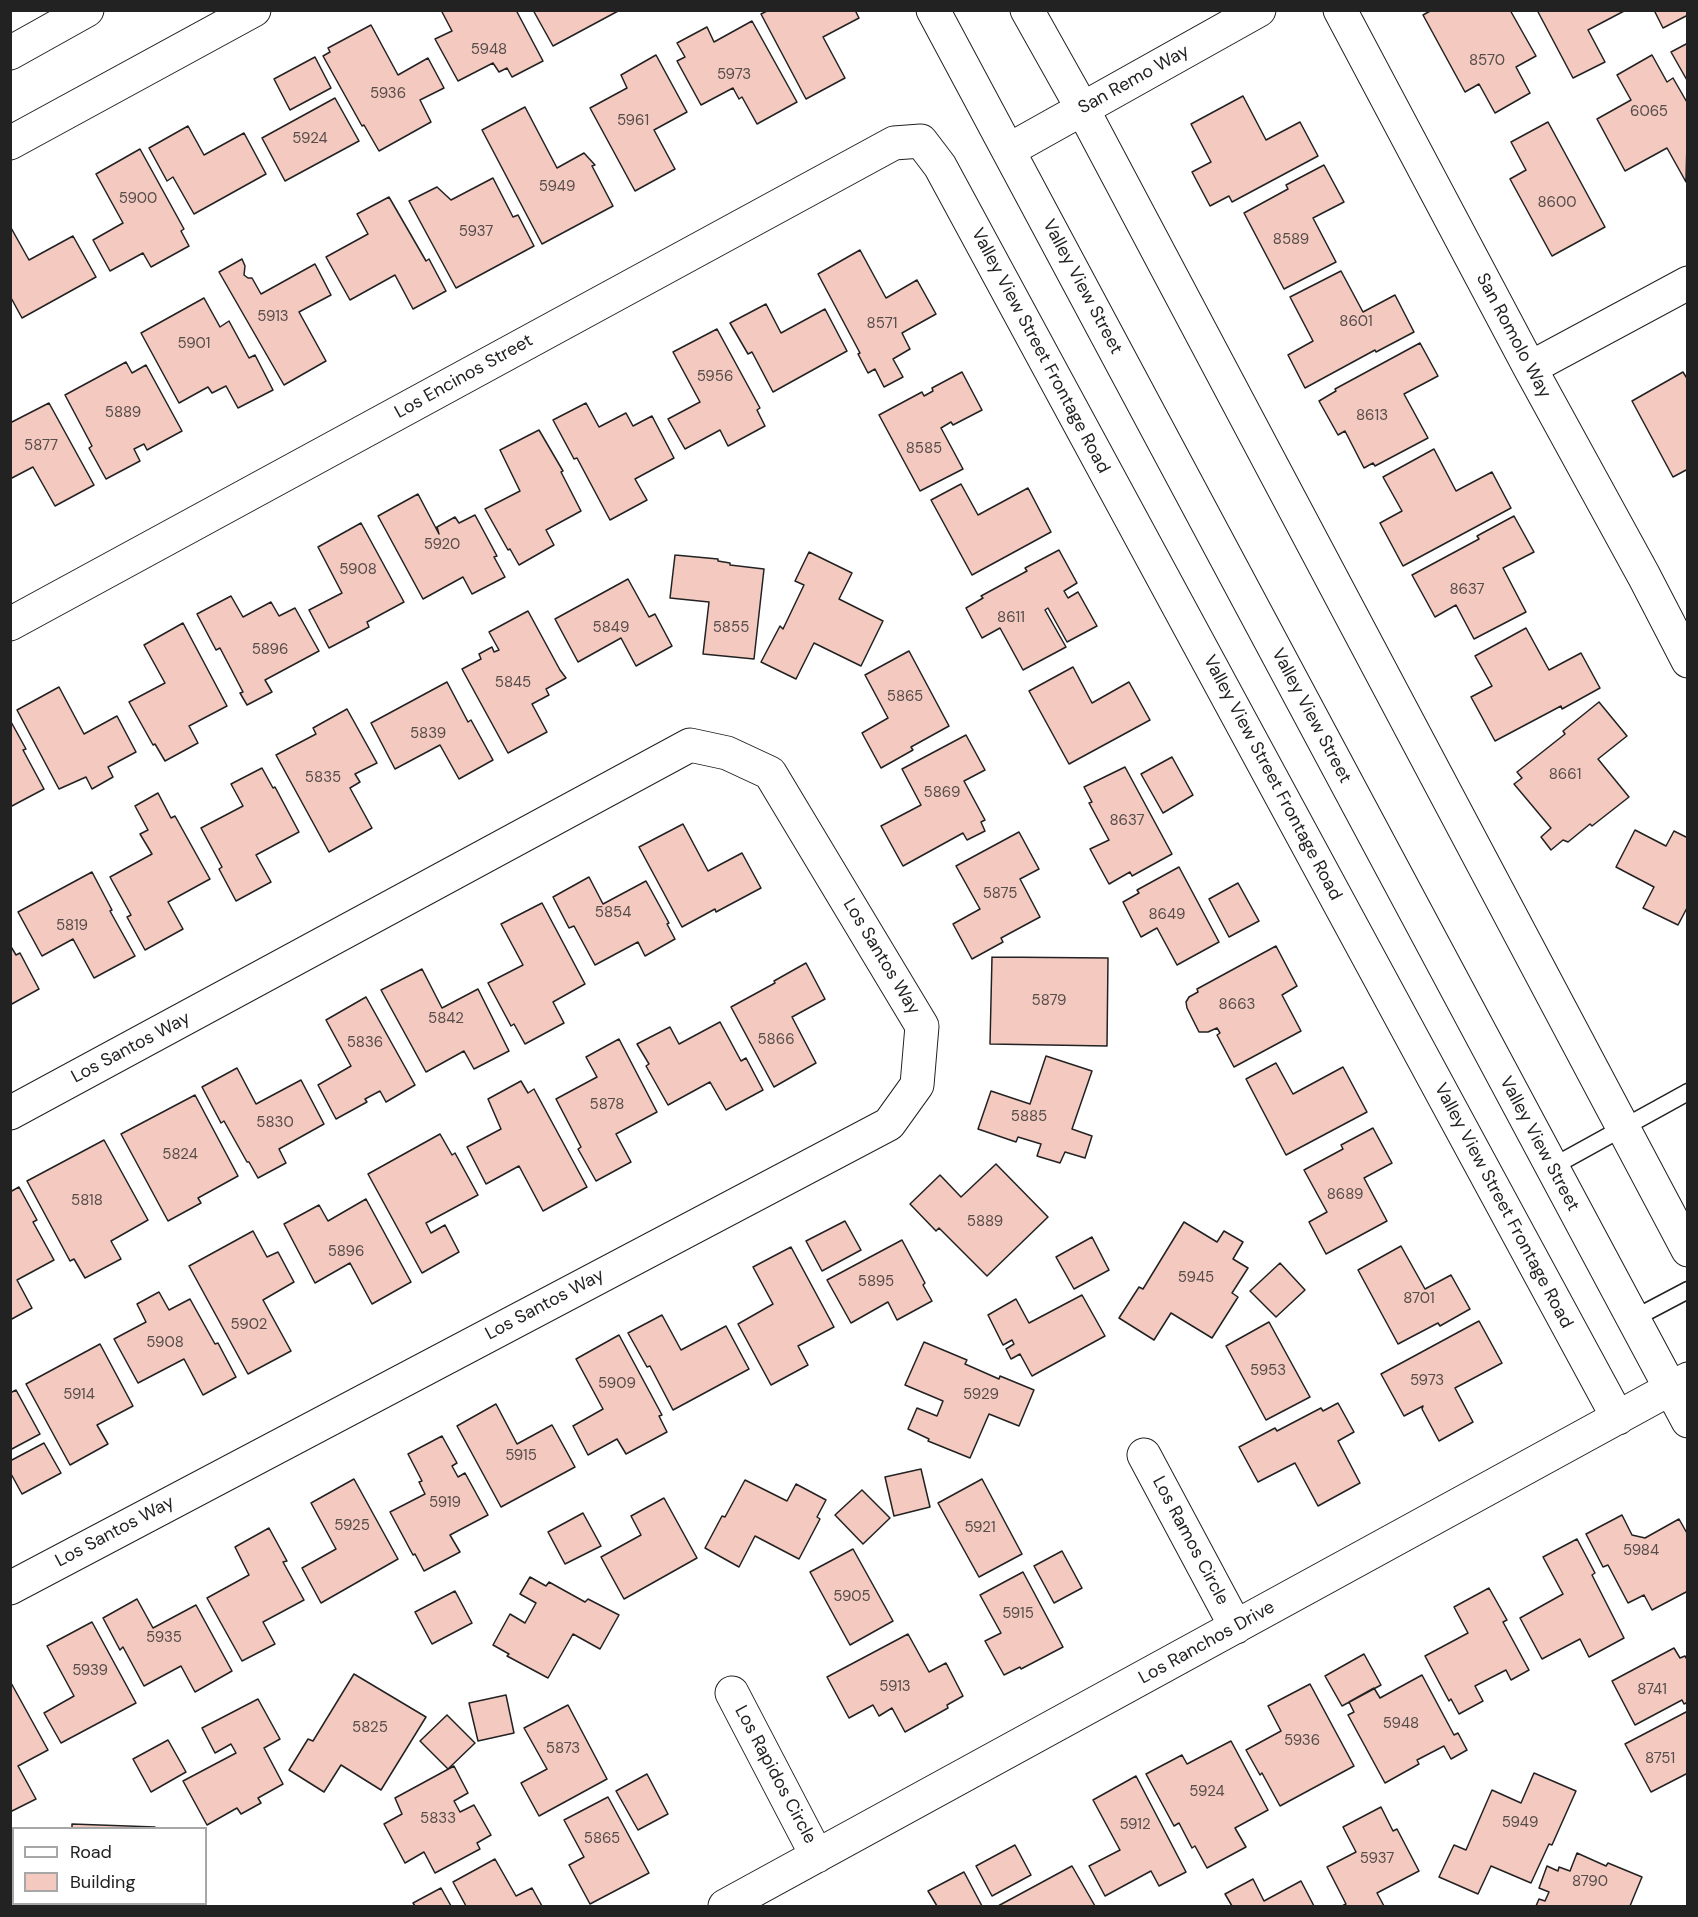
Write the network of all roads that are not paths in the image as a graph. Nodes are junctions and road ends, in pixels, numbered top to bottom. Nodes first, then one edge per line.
1 (87, 10) edge
2 (254, 10) edge
3 (933, 10) edge
4 (1027, 10) edge
5 (1258, 10) edge
6 (1340, 10) edge
7 (10, 53) edge
8 (1082, 108) junction
9 (921, 141) joint
10 (10, 143) edge
11 (1009, 150) junction
12 (1688, 283) edge
13 (1530, 368) junction
14 (10, 624) edge
15 (1688, 661) edge
16 (1688, 1092) edge
17 (10, 1113) edge
18 (1623, 1128) junction
19 (1552, 1167) junction
20 (1688, 1250) edge
21 (1688, 1290) edge
22 (1633, 1319) junction
23 (1679, 1384) edge
24 (1618, 1418) junction
25 (1688, 1421) edge
26 (1144, 1455) dead end
27 (10, 1588) edge
28 (1236, 1627) junction
29 (732, 1693) dead end
30 (817, 1856) junction
31 (725, 1906) edge

1 - 7 street
2 - 10 street
3 - 11 street, Valley View Street
4 - 8 street
5 - 8 street, San Remo Way
6 - 13 street, San Romolo Way
8 - 11 street, San Remo Way
8 - 18 street
9 - 14 street, Los Encinos Street
9 - 24 street, Valley View Street Frontage Road
11 - 19 street, Valley View Street
12 - 13 street
13 - 15 street, San Romolo Way
16 - 18 lane
17 - 27 street, Los Santos Way
18 - 19 lane
18 - 20 street
19 - 22 street, Valley View Street
21 - 22 lane
22 - 23 street, Valley View Street
23 - 24 street, Los Ranchos Drive
23 - 25 street, Valley View Street
24 - 28 street, Los Ranchos Drive
26 - 28 street, Los Ramos Circle
28 - 30 street, Los Ranchos Drive
29 - 30 street, Los Rapidos Circle
30 - 31 street, Los Ranchos Drive

